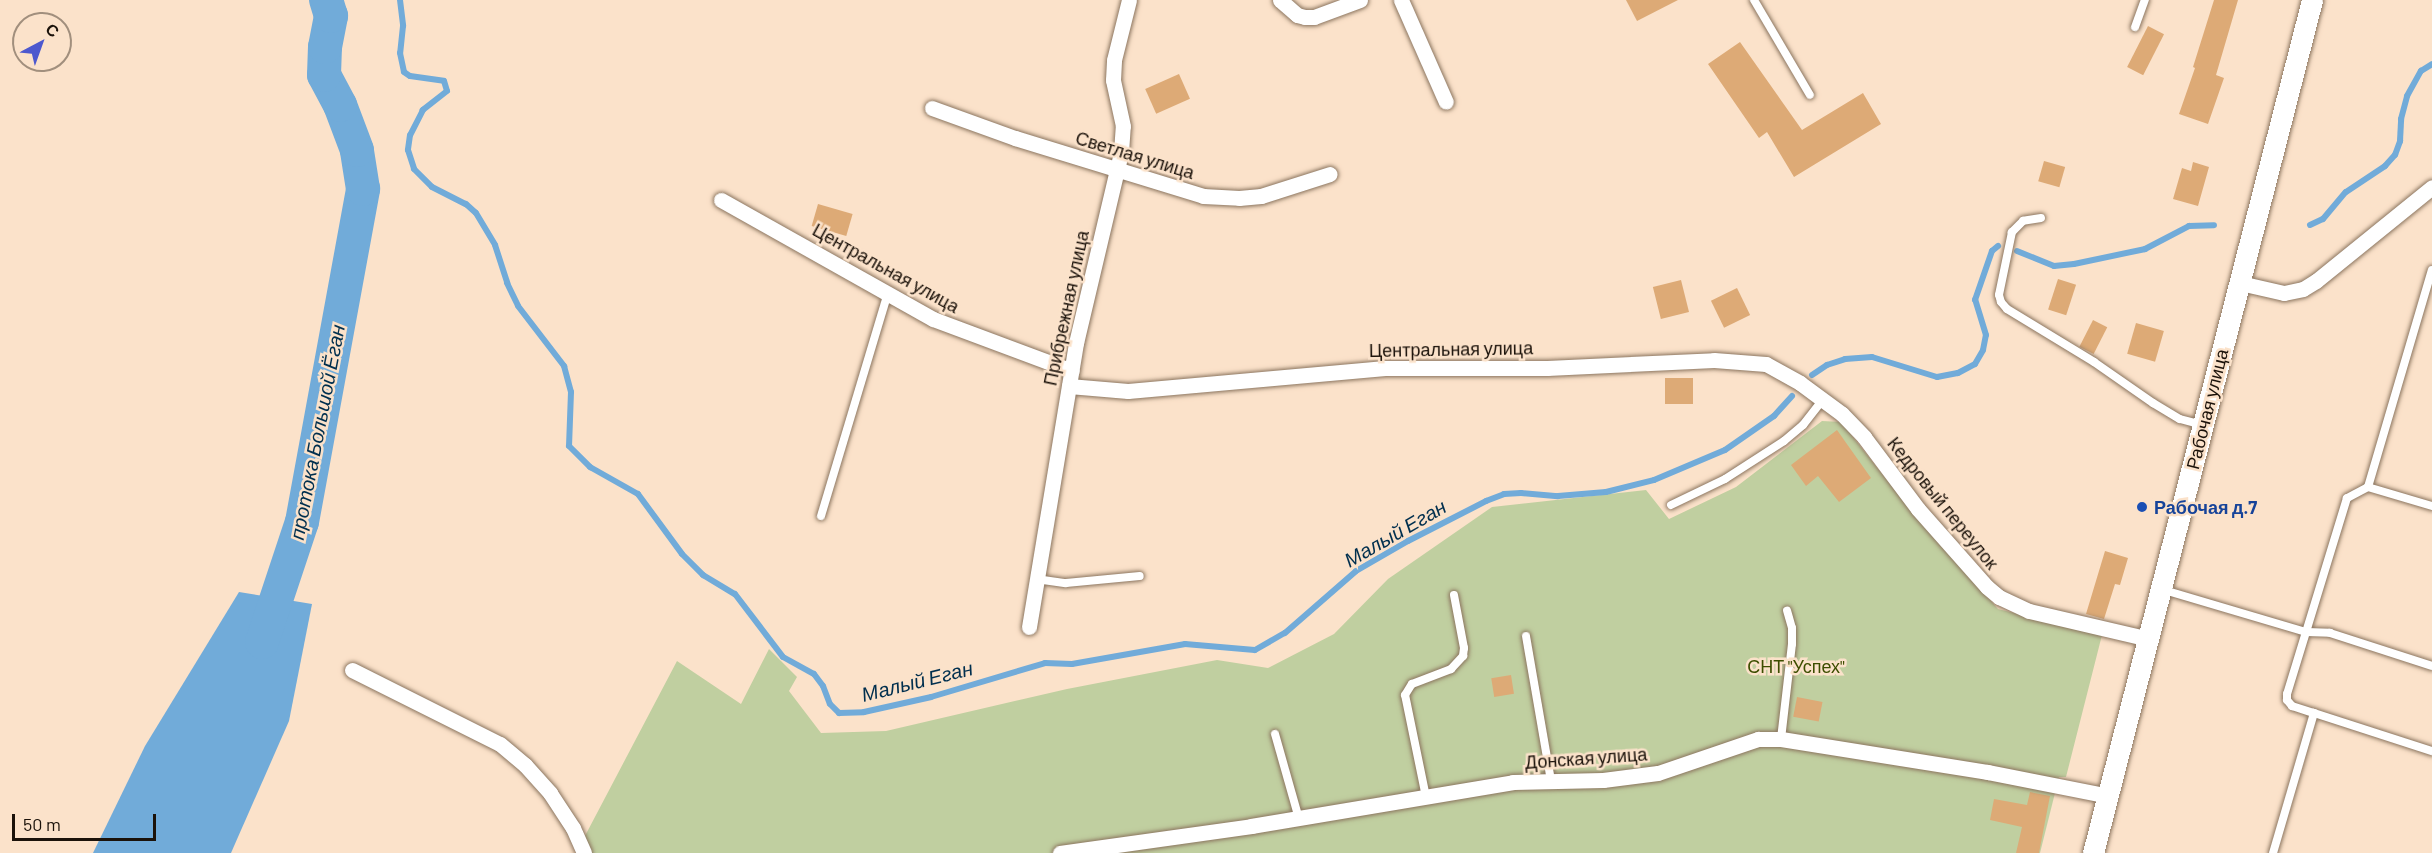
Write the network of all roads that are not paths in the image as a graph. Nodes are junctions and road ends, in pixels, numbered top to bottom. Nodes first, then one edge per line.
1 (1129, 0) edge
2 (1280, 0) edge
3 (1360, 0) edge
4 (1401, 0) edge
5 (1754, 0) edge
6 (2145, 0) edge
7 (2312, 0) edge
8 (2135, 27) dead end
9 (1810, 95) dead end
10 (1446, 102) dead end
11 (932, 108) dead end
12 (1117, 168) junction
13 (1330, 174) dead end
14 (2432, 187) edge
15 (721, 200) dead end
16 (2041, 218) dead end
17 (2432, 270) edge
18 (2240, 283) junction
19 (888, 292) junction
20 (1071, 378) junction
21 (1823, 399) junction
22 (2203, 426) junction
23 (2368, 487) junction
24 (1671, 505) dead end
25 (2432, 506) edge
26 (821, 516) dead end
27 (1140, 576) dead end
28 (1036, 579) junction
29 (2162, 589) junction
30 (1454, 595) dead end
31 (1787, 611) dead end
32 (1029, 627) dead end
33 (2306, 632) junction
34 (1526, 636) dead end
35 (2149, 639) junction
36 (2432, 666) edge
37 (352, 670) dead end
38 (2314, 713) junction
39 (1275, 734) dead end
40 (1781, 739) junction
41 (2432, 751) edge
42 (1551, 782) junction
43 (2109, 796) junction
44 (1426, 797) junction
45 (1299, 819) junction
46 (584, 853) edge
47 (1060, 853) edge
48 (2093, 853) edge
49 (2273, 853) edge

1 - 12 street, Прибрежная улица
2 - 3 street
4 - 10 street
5 - 9 lane
6 - 8 lane
7 - 18 street, Рабочая улица
11 - 12 street, Светлая улица
12 - 13 street, Светлая улица
12 - 20 street, Прибрежная улица
14 - 18 street
15 - 19 street, Центральная улица
16 - 22 lane
17 - 23 lane
18 - 22 street, Рабочая улица
19 - 20 street, Центральная улица
19 - 26 lane
20 - 21 street, Центральная улица
20 - 28 street, Прибрежная улица
21 - 24 lane
21 - 35 street, Кедровый переулок
22 - 29 street, Рабочая улица
23 - 25 lane
23 - 33 lane
27 - 28 lane
28 - 32 street, Прибрежная улица
29 - 33 lane
29 - 35 street, Рабочая улица
30 - 44 lane
31 - 40 lane
33 - 36 lane
33 - 38 lane
34 - 42 lane
35 - 43 street, Рабочая улица
37 - 46 street
38 - 41 lane
38 - 49 lane
39 - 45 lane
40 - 42 street, Донская улица
40 - 43 street, Донская улица
42 - 44 street, Донская улица
43 - 48 street, Рабочая улица
44 - 45 street, Донская улица
45 - 47 street, Донская улица

